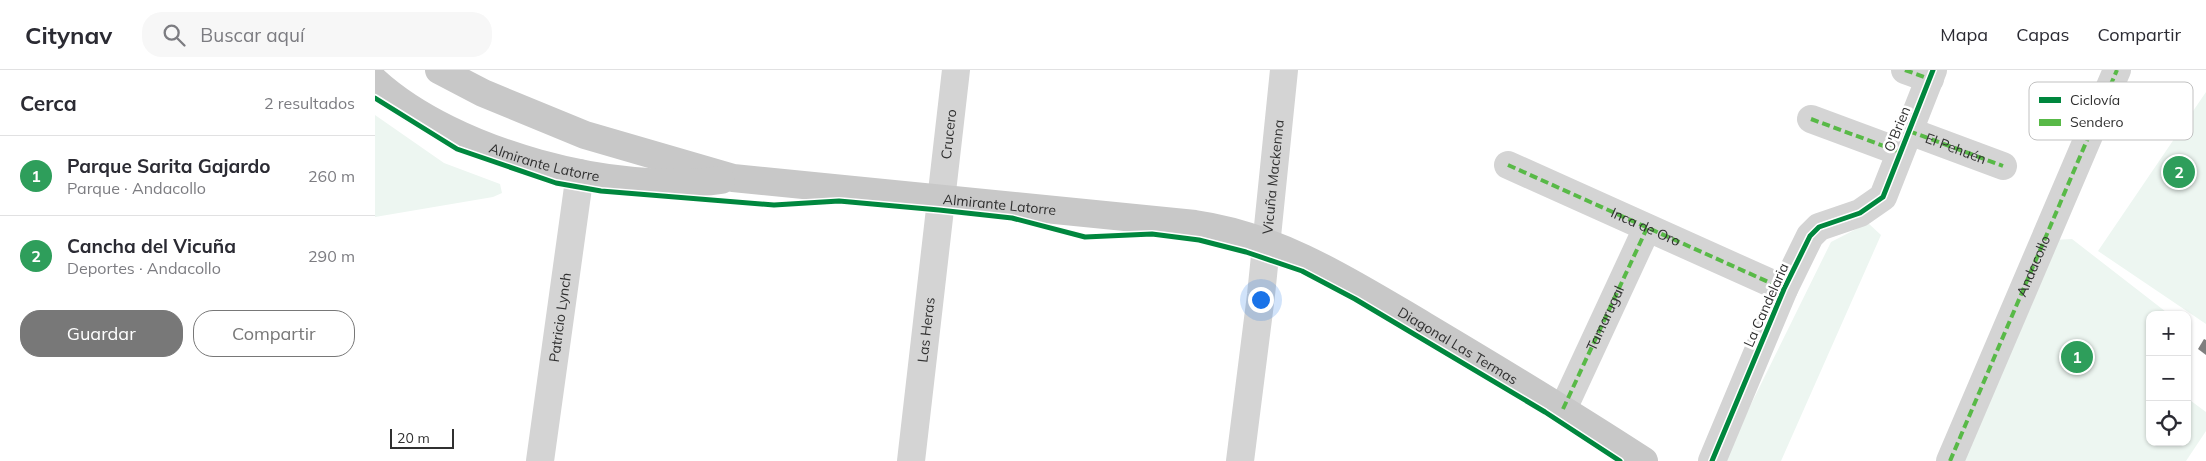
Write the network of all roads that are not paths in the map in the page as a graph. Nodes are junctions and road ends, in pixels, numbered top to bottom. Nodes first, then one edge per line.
1 (439, 70) edge
2 (955, 70) edge
3 (1284, 70) edge
4 (2117, 70) edge
5 (1922, 73) edge
6 (375, 81) edge
7 (2112, 82) edge
8 (1811, 119) dead end
9 (2087, 140) edge
10 (1905, 141) junction
11 (1508, 165) dead end
12 (2003, 166) dead end
13 (580, 173) junction
14 (733, 178) junction
15 (1883, 197) joint
16 (940, 199) junction
17 (1647, 228) junction
18 (1266, 242) junction
19 (1784, 289) junction
20 (1563, 409) junction
21 (540, 461) edge
22 (911, 461) edge
23 (1240, 461) edge
24 (1644, 461) edge
25 (1712, 461) edge
26 (1950, 461) edge

1 - 14 main road, Almirante Latorre
2 - 16 street, Crucero
3 - 18 street, Vicuña Mackenna
4 - 7 street, Andacollo
5 - 10 street, O'Brien
6 - 13 main road, Almirante Latorre
8 - 10 street, El Pehuén
9 - 26 street, Andacollo
10 - 12 street, El Pehuén
10 - 15 street, O'Brien
11 - 17 street, Inca de Oro
13 - 14 main road, Almirante Latorre
13 - 21 street, Patricio Lynch
14 - 16 main road, Almirante Latorre
15 - 19 street, La Candelaria
16 - 18 main road, Almirante Latorre
16 - 22 street, Las Heras
17 - 19 street, Inca de Oro
17 - 20 street, Tamarugal
18 - 20 main road, Diagonal Las Termas
18 - 23 street, Vicuña Mackenna
19 - 25 street, La Candelaria
20 - 24 main road, Diagonal Las Termas

